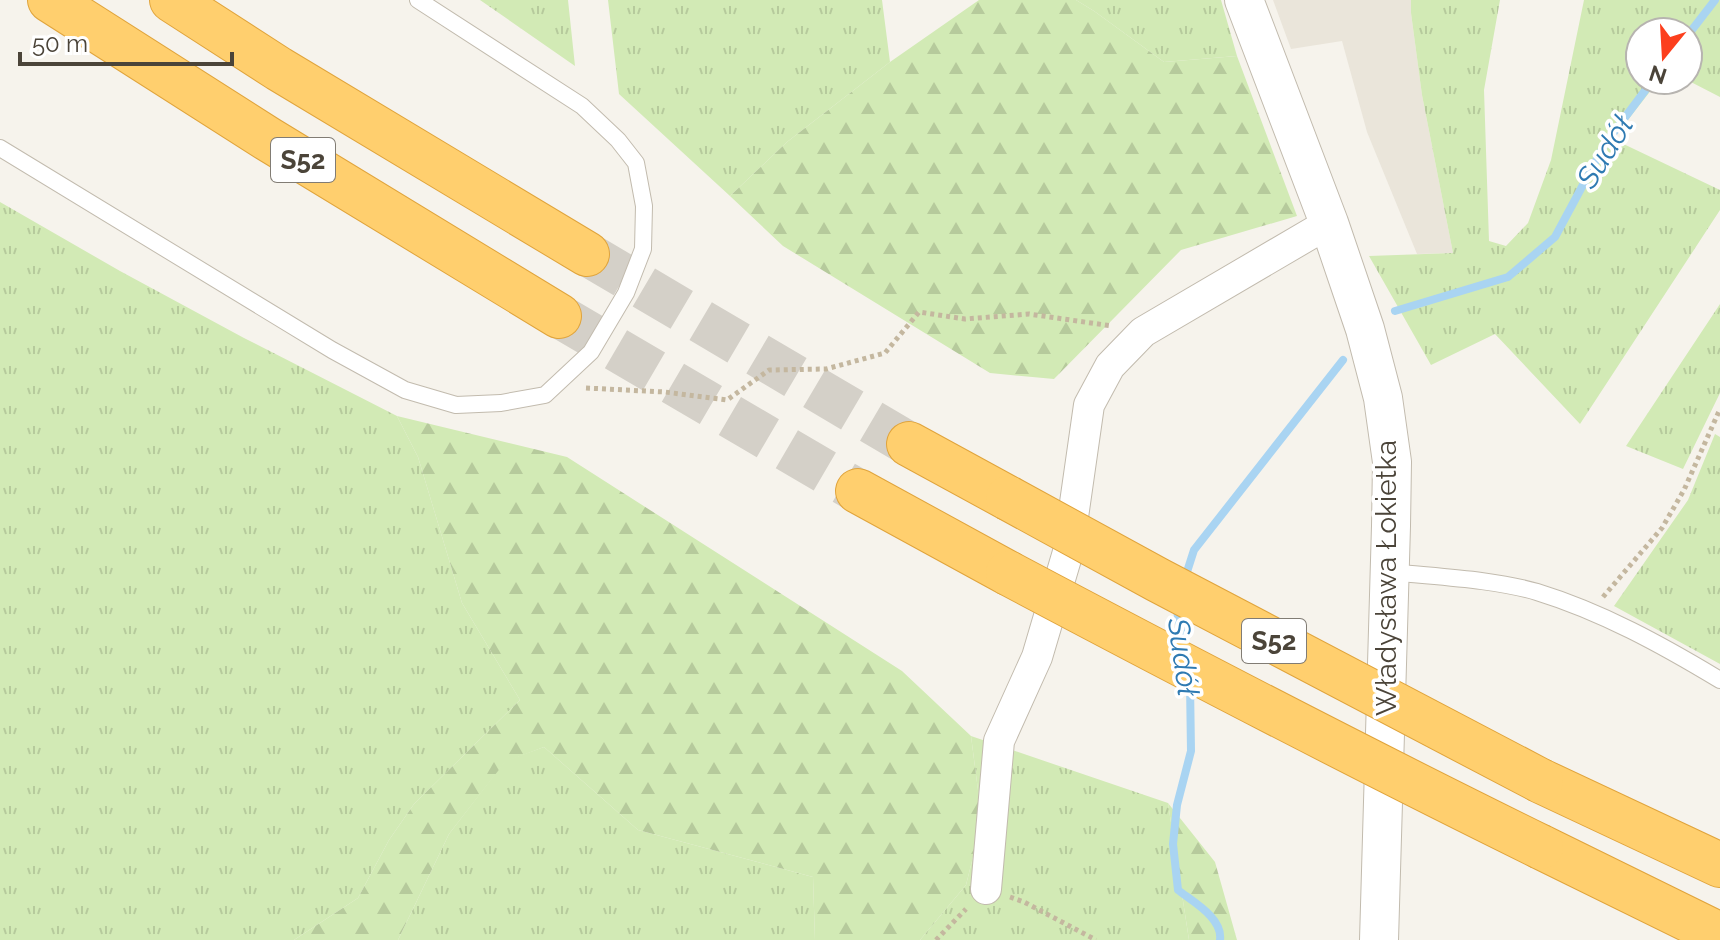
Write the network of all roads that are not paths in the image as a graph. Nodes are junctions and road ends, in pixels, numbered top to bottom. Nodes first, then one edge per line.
1 (50, 0) edge
2 (172, 0) edge
3 (418, 0) edge
4 (1244, 0) edge
5 (0, 148) edge
6 (1329, 223) junction
7 (587, 254) tunnel mouth
8 (559, 316) tunnel mouth
9 (909, 444) tunnel mouth
10 (858, 491) tunnel mouth
11 (1391, 572) junction
12 (1720, 680) edge
13 (1720, 865) edge
14 (986, 889) road end
15 (1720, 935) edge
16 (1380, 940) edge

1 - 8 highway, S52
2 - 7 highway, S52
3 - 5 lane
4 - 6 street, Władysława Łokietka
6 - 11 street, Władysława Łokietka
6 - 14 street
9 - 13 highway, S52, bridge
10 - 15 highway, S52, bridge
11 - 12 lane
11 - 16 street, Władysława Łokietka

